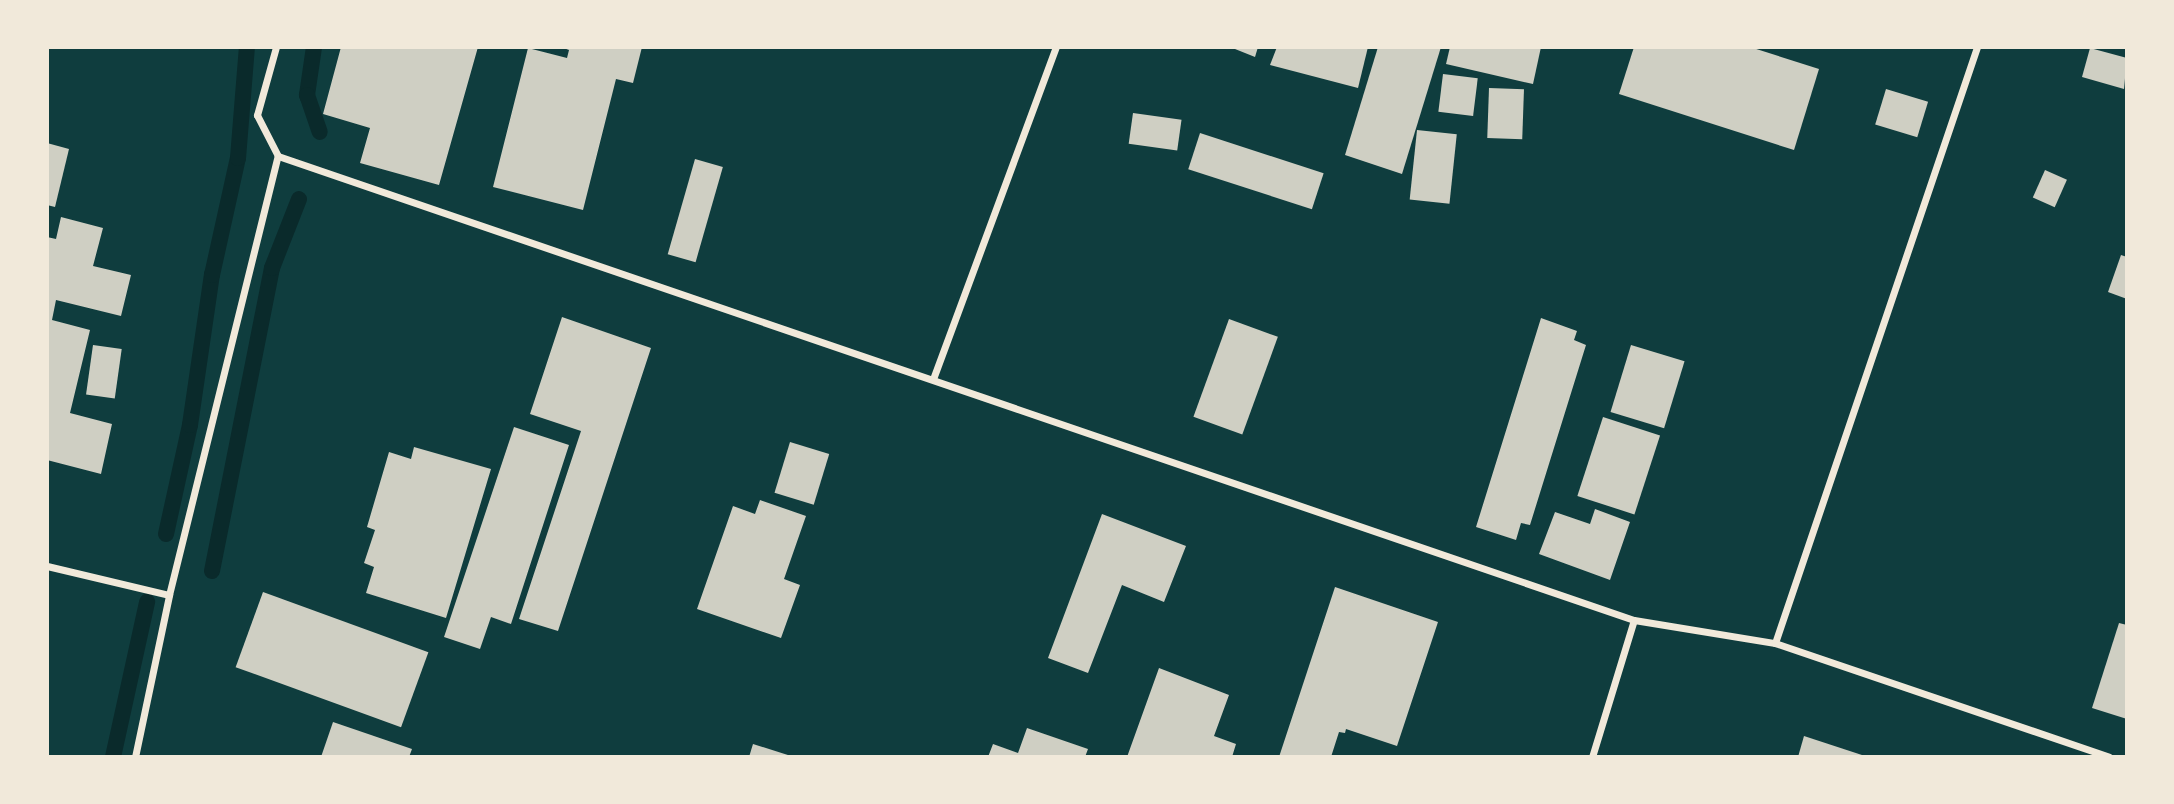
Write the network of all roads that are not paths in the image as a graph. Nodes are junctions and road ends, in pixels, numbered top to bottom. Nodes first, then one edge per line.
1 (276, 47) edge
2 (1056, 47) edge
3 (1977, 47) edge
4 (278, 156) junction
5 (933, 379) junction
6 (47, 566) edge
7 (169, 595) junction
8 (1634, 621) junction
9 (1775, 643) junction
10 (135, 757) edge
11 (1592, 757) edge
12 (2109, 757) edge

1 - 4 street
2 - 5 street
3 - 9 street
4 - 5 street
4 - 7 street
5 - 8 street
6 - 7 street
7 - 10 street
8 - 9 street
8 - 11 street
9 - 12 street

